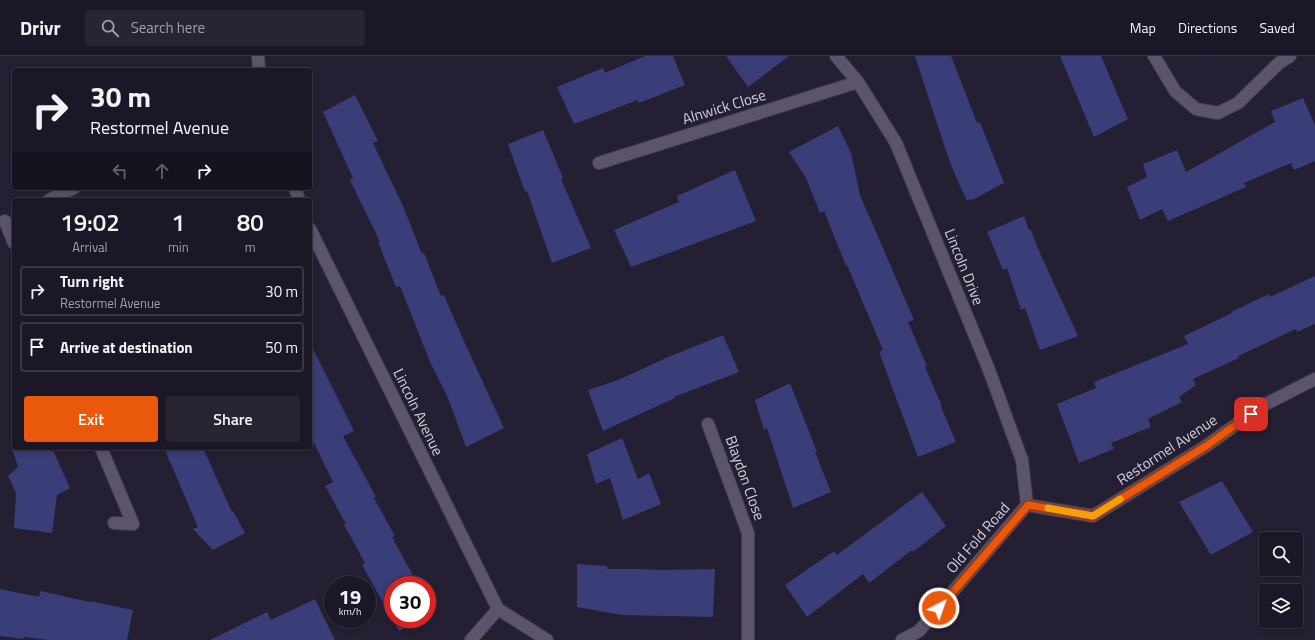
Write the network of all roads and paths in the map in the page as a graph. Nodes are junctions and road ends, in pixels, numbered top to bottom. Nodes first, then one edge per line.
1 (258, 56) edge
2 (836, 56) edge
3 (1154, 56) edge
4 (1290, 56) edge
5 (259, 68) edge
6 (858, 82) junction
7 (599, 163) dead end
8 (70, 190) edge
9 (53, 198) edge
10 (6, 220) edge
11 (312, 233) edge
12 (12, 237) edge
13 (1315, 379) edge
14 (708, 424) dead end
15 (102, 450) edge
16 (1028, 505) junction
17 (114, 523) dead end
18 (498, 609) junction
19 (471, 640) edge
20 (547, 640) edge
21 (748, 640) edge
22 (902, 640) edge

1 - 5 street
2 - 6 street, Lincoln Drive
3 - 4 street
6 - 7 street, Alnwick Close
6 - 16 street, Lincoln Drive
8 - 9 street
10 - 12 street
11 - 18 street, Lincoln Avenue
13 - 16 street, Restormel Avenue
14 - 21 street, Blaydon Close
15 - 17 street
16 - 22 street, Old Fold Road
18 - 19 street
18 - 20 street

